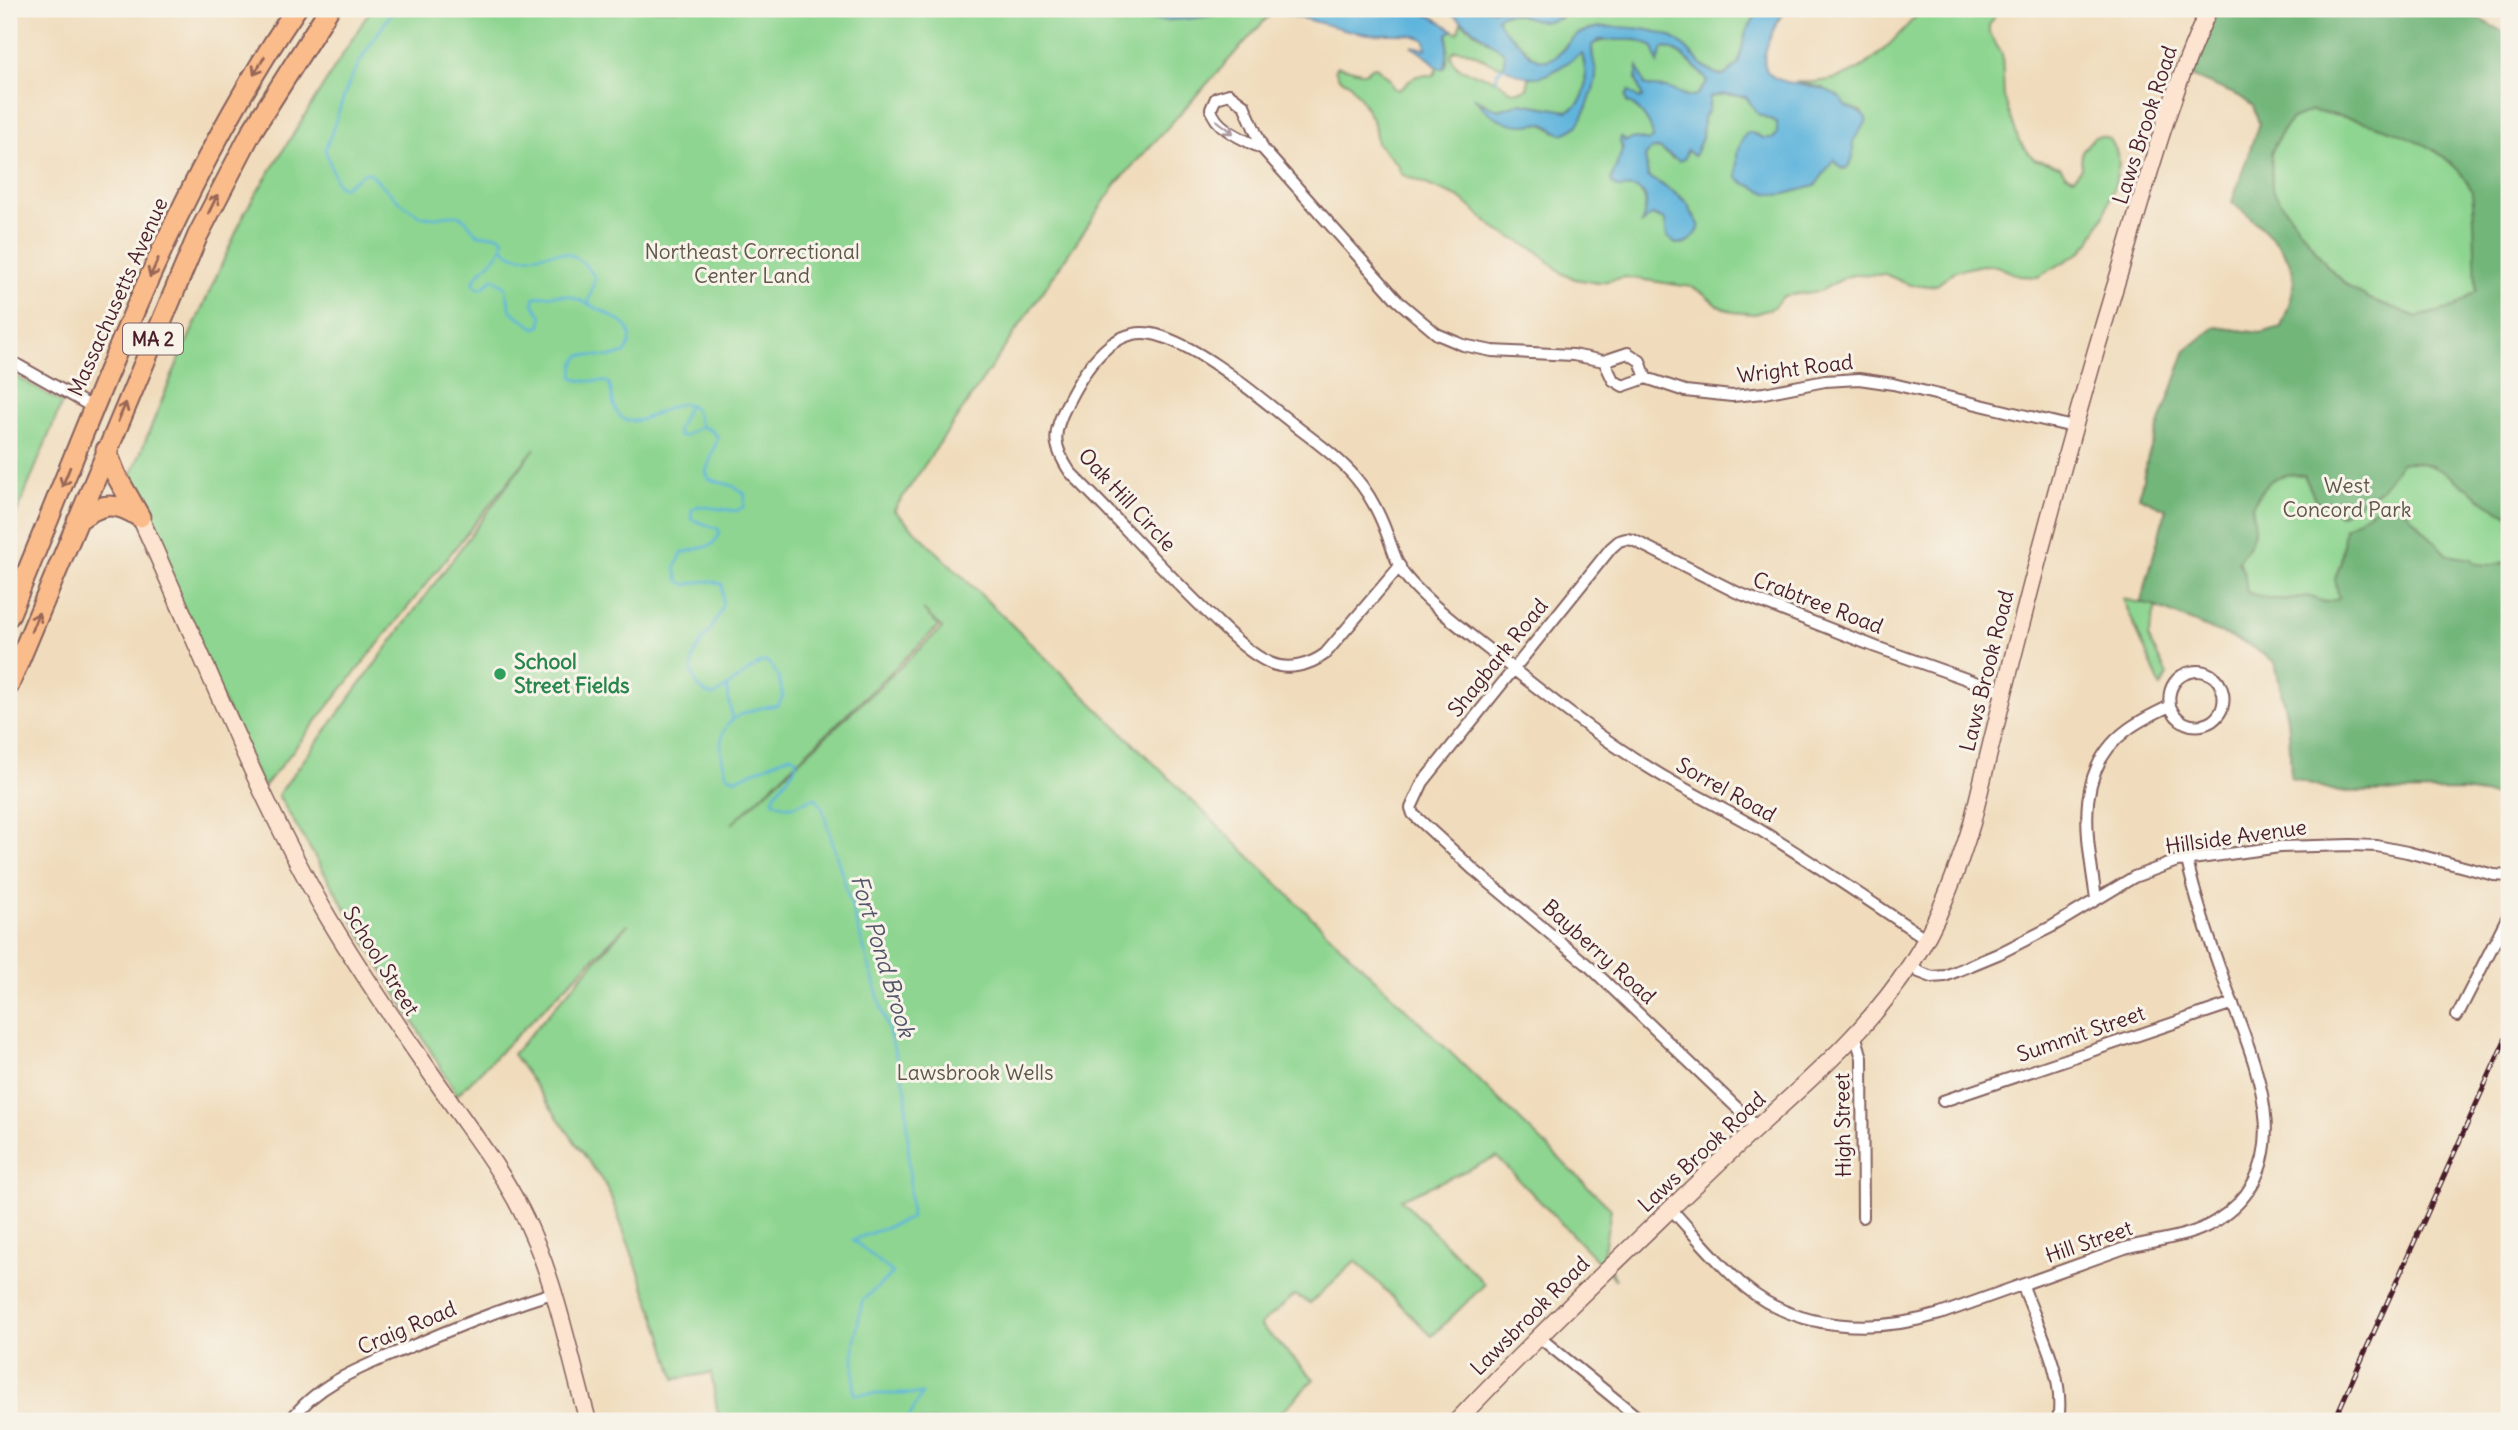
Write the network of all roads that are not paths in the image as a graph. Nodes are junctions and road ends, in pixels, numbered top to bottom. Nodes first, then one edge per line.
1 (296, 9) edge
2 (329, 9) edge
3 (2209, 9) edge
4 (1263, 149) junction
5 (9, 360) edge
6 (1604, 361) junction
7 (1646, 378) junction
8 (94, 408) junction
9 (2073, 427) junction
10 (106, 450) junction
11 (140, 517) junction
12 (77, 521) junction
13 (1624, 540) joint
14 (1400, 566) junction
15 (9, 616) edge
16 (1513, 670) junction
17 (9, 685) edge
18 (2003, 692) junction
19 (2169, 706) junction
20 (1411, 808) joint
21 (2187, 860) junction
22 (2509, 876) edge
23 (2096, 899) junction
24 (2509, 914) edge
25 (1925, 938) junction
26 (1911, 964) junction
27 (2233, 1003) junction
28 (2457, 1016) dead end
29 (1855, 1034) junction
30 (1943, 1101) dead end
31 (1758, 1128) junction
32 (1671, 1209) junction
33 (1863, 1217) dead end
34 (1635, 1242) joint
35 (2023, 1286) junction
36 (552, 1293) junction
37 (1539, 1337) junction
38 (290, 1421) edge
39 (588, 1421) edge
40 (1457, 1421) edge
41 (1642, 1421) edge
42 (2058, 1421) edge

1 -> 8 highway, Massachusetts Avenue / MA 2
10 -> 2 highway, MA 2
3 - 9 street, Laws Brook Road
4 -> 4 street
4 - 6 street
5 - 8 street
6 - 7 street, Wright Road
6 - 7 street
7 - 9 street, Wright Road
8 -> 15 highway, Massachusetts Avenue / MA 2
9 - 18 street, Laws Brook Road
10 - 11 highway
10 - 12 highway, MA 2
11 - 12 highway
11 - 36 street, School Street
17 -> 12 highway, MA 2
13 - 16 street, Shagbark Road
13 - 18 street, Crabtree Road
14 - 14 street, Oak Hill Circle
14 - 16 street, Oak Hill Circle
16 - 20 street, Shagbark Road
16 - 25 street, Sorrel Road
18 - 25 street, Laws Brook Road
19 - 19 street
19 - 23 street
20 - 31 street, Bayberry Road
21 - 22 street, Hillside Avenue
21 - 23 street, Hillside Avenue
21 - 27 street, Hill Street
23 - 26 street, Hillside Avenue
24 - 28 street
25 - 26 street, Laws Brook Road
26 - 29 street, Laws Brook Road
27 - 30 street, Summit Street
27 - 35 street, Hill Street
29 - 31 street, Laws Brook Road
29 - 33 street, High Street
31 - 32 street, Laws Brook Road
32 - 34 street, Laws Brook Road
32 - 35 street, Hill Street
34 - 37 street, Lawsbrook Road
35 - 42 street
36 - 38 street, Craig Road
36 - 39 street, School Street
37 - 40 street, Lawsbrook Road
37 - 41 street

